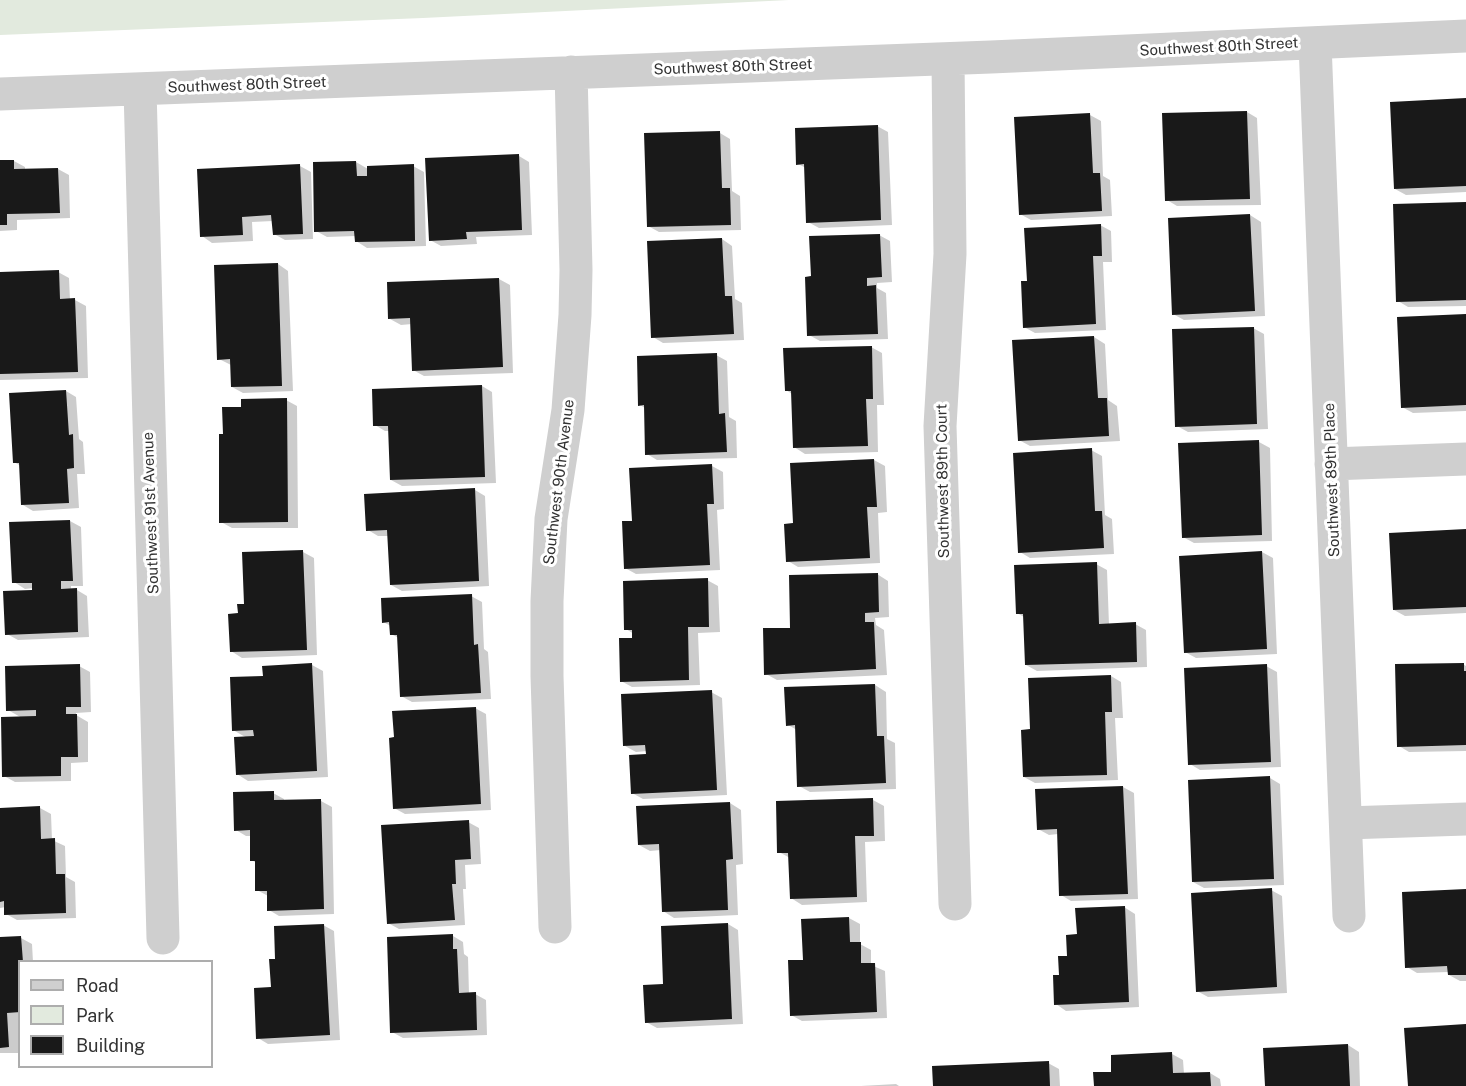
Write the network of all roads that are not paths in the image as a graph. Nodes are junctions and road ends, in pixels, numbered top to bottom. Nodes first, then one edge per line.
1 (1466, 36) edge
2 (1315, 43) junction
3 (948, 59) junction
4 (571, 72) junction
5 (140, 89) junction
6 (0, 94) edge
7 (1466, 459) edge
8 (1331, 464) junction
9 (1466, 819) edge
10 (1346, 823) junction
11 (955, 904) dead end
12 (1349, 916) dead end
13 (555, 927) dead end
14 (163, 938) dead end

1 - 2 street, Southwest 80th Street
2 - 3 street, Southwest 80th Street
2 - 8 street, Southwest 89th Place
3 - 4 street, Southwest 80th Street
3 - 11 street, Southwest 89th Court
4 - 5 street, Southwest 80th Street
4 - 13 street, Southwest 90th Avenue
5 - 6 street, Southwest 80th Street
5 - 14 street, Southwest 91st Avenue
7 - 8 street
8 - 10 street, Southwest 89th Place
9 - 10 street
10 - 12 street, Southwest 89th Place

